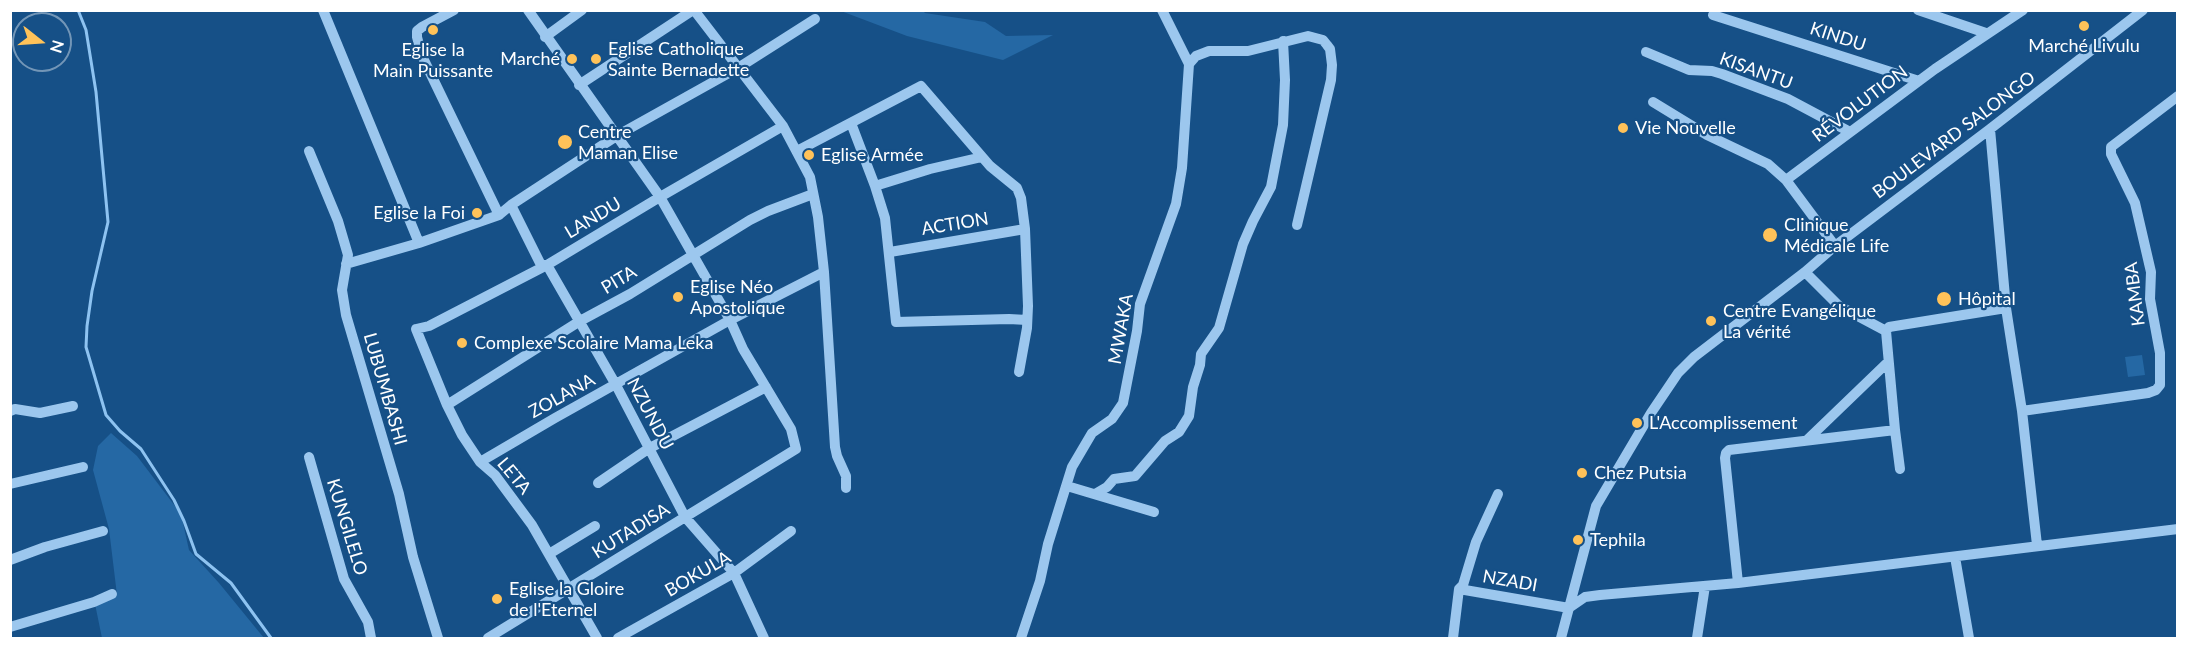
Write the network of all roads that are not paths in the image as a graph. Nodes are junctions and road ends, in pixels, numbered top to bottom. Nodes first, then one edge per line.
1 (323, 10) edge
2 (454, 10) edge
3 (528, 10) edge
4 (582, 10) edge
5 (693, 10) edge
6 (1162, 10) edge
7 (1918, 10) edge
8 (2023, 10) edge
9 (2143, 10) edge
10 (1713, 15) dead end
11 (815, 19) dead end
12 (1986, 33) junction
13 (545, 37) junction
14 (1283, 41) junction
15 (1646, 52) dead end
16 (1189, 64) junction
17 (738, 68) junction
18 (1919, 81) junction
19 (579, 85) junction
20 (2178, 96) edge
21 (1653, 102) dead end
22 (851, 123) junction
23 (783, 126) junction
24 (1990, 129) junction
25 (1850, 132) junction
26 (618, 135) junction
27 (309, 151) dead end
28 (797, 151) junction
29 (982, 157) junction
30 (1786, 180) junction
31 (875, 186) junction
32 (813, 194) junction
33 (660, 197) junction
34 (511, 205) junction
35 (499, 215) junction
36 (1298, 225) dead end
37 (1025, 229) junction
38 (419, 243) junction
39 (1835, 246) junction
40 (890, 252) junction
41 (693, 255) junction
42 (346, 264) junction
43 (547, 265) junction
44 (824, 272) junction
45 (1805, 272) junction
46 (2006, 308) junction
47 (730, 320) junction
48 (1028, 320) junction
49 (580, 321) junction
50 (416, 329) joint
51 (1886, 330) junction
52 (1888, 362) junction
53 (1019, 372) dead end
54 (616, 385) junction
55 (765, 387) junction
56 (73, 405) dead end
57 (447, 405) junction
58 (10, 411) edge
59 (2022, 411) junction
60 (1894, 430) junction
61 (1807, 441) junction
62 (648, 449) junction
63 (309, 457) dead end
64 (480, 462) junction
65 (83, 467) dead end
66 (1900, 469) dead end
67 (598, 483) dead end
68 (10, 484) edge
69 (1067, 486) junction
70 (846, 488) dead end
71 (1095, 494) junction
72 (1498, 494) dead end
73 (1154, 512) dead end
74 (685, 517) junction
75 (595, 526) dead end
76 (2178, 529) edge
77 (103, 531) dead end
78 (791, 531) dead end
79 (2037, 545) junction
80 (549, 554) junction
81 (1955, 556) junction
82 (10, 560) edge
83 (734, 573) junction
84 (1737, 583) junction
85 (1705, 586) junction
86 (568, 589) junction
87 (1459, 589) junction
88 (112, 594) dead end
89 (1569, 608) junction
90 (10, 627) edge
91 (371, 639) edge
92 (438, 639) edge
93 (489, 639) edge
94 (597, 639) edge
95 (618, 639) edge
96 (764, 639) edge
97 (1021, 639) edge
98 (1453, 639) edge
99 (1561, 639) edge
100 (1697, 639) edge
101 (1969, 639) edge

1 - 38 street
2 - 35 street
3 - 13 street
4 - 13 street
5 - 17 street
5 - 19 street
6 - 16 street
7 - 12 street
8 - 12 street, RÉVOLUTION
9 - 24 street, BOULEVARD SALONGO
10 - 18 street, KINDU
11 - 17 street
12 - 18 street, RÉVOLUTION
13 - 19 street
14 - 16 street
14 - 36 street
14 - 71 street
15 - 25 street, KISANTU
16 - 69 street, MWAKA
17 - 23 street
17 - 26 street
18 - 25 street, RÉVOLUTION
19 - 26 street
20 - 59 street, KAMBA
21 - 30 street
22 - 28 street
22 - 29 street
22 - 31 street
23 - 28 street
23 - 33 street, LANDU
24 - 39 street, BOULEVARD SALONGO
24 - 46 street
25 - 30 street, RÉVOLUTION
26 - 33 street
26 - 34 street
27 - 42 street, LUBUMBASHI
28 - 32 street
29 - 31 street
29 - 37 street
30 - 39 street
31 - 40 street
32 - 41 street, PITA
32 - 44 street
33 - 41 street
33 - 43 street, LANDU
34 - 35 street
34 - 43 street, NZUNDU
35 - 38 street
37 - 40 street, ACTION
37 - 48 street
38 - 42 street
39 - 45 street, BOULEVARD SALONGO
40 - 48 street
41 - 47 street
41 - 49 street, PITA
42 - 92 street, LUBUMBASHI
43 - 49 street, NZUNDU
43 - 50 street, LANDU
44 - 47 street, ZOLANA
44 - 70 street
45 - 51 street
45 - 89 street, BOULEVARD SALONGO
46 - 51 street
46 - 59 street
47 - 54 street, ZOLANA
47 - 55 street
48 - 53 street
49 - 54 street, NZUNDU
49 - 57 street, PITA
50 - 57 street, LETA
51 - 52 street
52 - 60 street
52 - 61 street
54 - 62 street, NZUNDU
54 - 64 street, ZOLANA
55 - 62 street
55 - 74 street, KUTADISA
56 - 58 street
57 - 64 street, LETA
59 - 79 street
60 - 61 street
60 - 66 street
61 - 84 street
62 - 67 street
62 - 74 street, NZUNDU
63 - 91 street, KUNGILELO
64 - 80 street, LETA
65 - 68 street
69 - 71 street
69 - 97 street, MWAKA
71 - 73 street
72 - 87 street
74 - 83 street, NZUNDU
74 - 86 street, KUTADISA
75 - 80 street
76 - 79 street
77 - 82 street
78 - 83 street, BOKULA
79 - 81 street
80 - 86 street, LETA
81 - 84 street
81 - 101 street
83 - 95 street, BOKULA
83 - 96 street, NZUNDU
84 - 85 street
85 - 89 street
85 - 100 street
86 - 93 street, KUTADISA
86 - 94 street, LETA
87 - 89 street, NZADI
87 - 98 street, NZADI
88 - 90 street
89 - 99 street, BOULEVARD SALONGO

